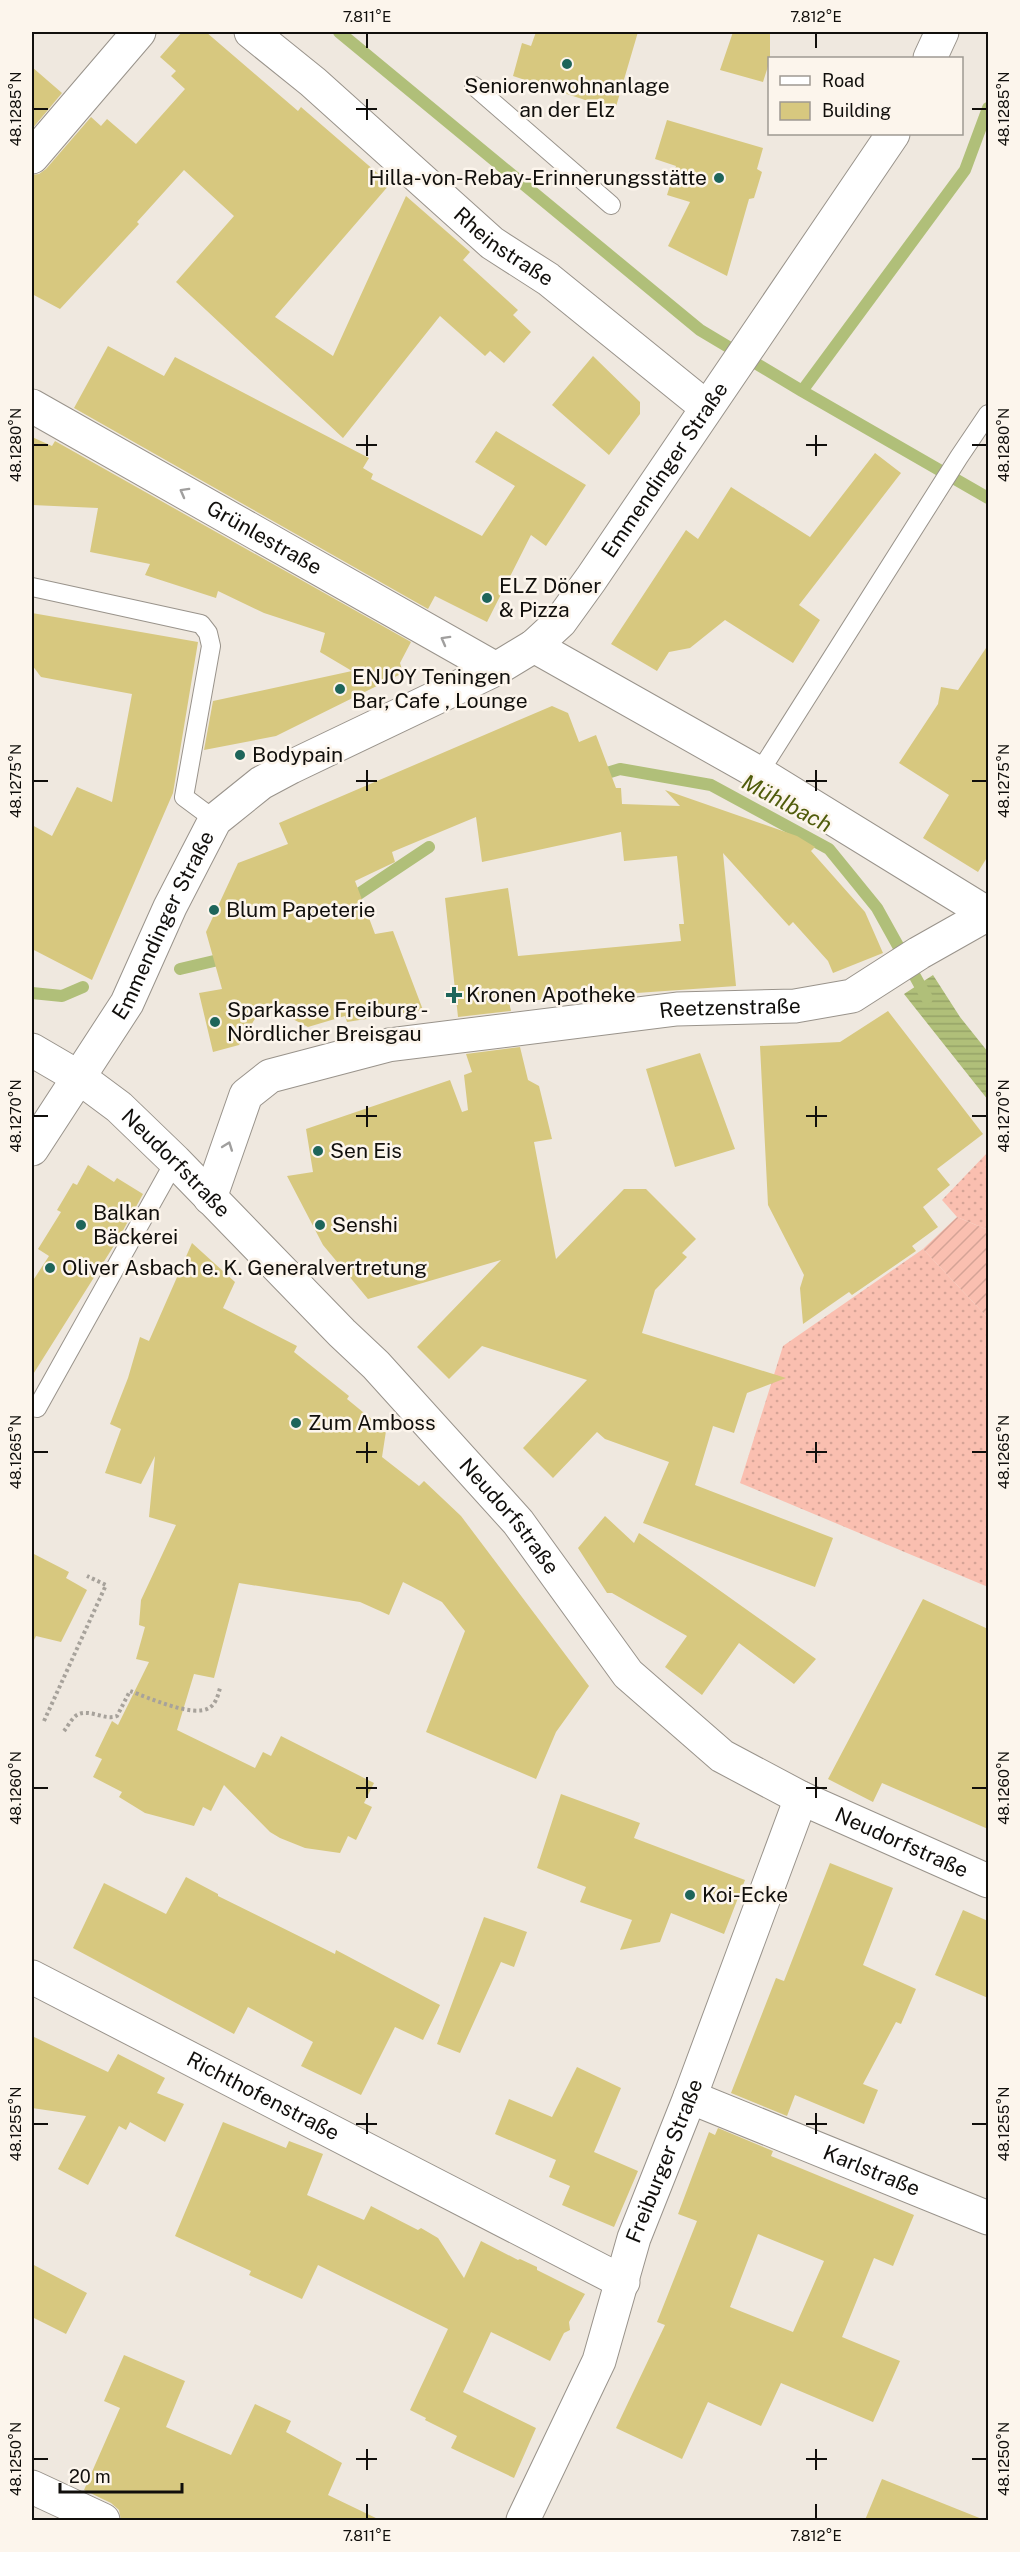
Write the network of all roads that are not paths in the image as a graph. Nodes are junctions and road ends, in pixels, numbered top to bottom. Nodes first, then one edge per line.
1 (139, 32) edge
2 (251, 32) edge
3 (942, 32) edge
4 (930, 57) edge
5 (474, 86) dead end
6 (892, 135) edge
7 (32, 157) edge
8 (611, 205) dead end
9 (32, 406) edge
10 (706, 407) junction
11 (988, 414) edge
12 (32, 587) edge
13 (534, 646) junction
14 (496, 669) junction
15 (759, 773) junction
16 (214, 820) junction
17 (988, 914) edge
18 (32, 1050) edge
19 (80, 1078) junction
20 (32, 1149) edge
21 (176, 1161) junction
22 (210, 1198) junction
23 (32, 1405) edge
24 (801, 1798) junction
25 (988, 1881) edge
26 (32, 1977) edge
27 (690, 2097) junction
28 (988, 2218) edge
29 (623, 2282) junction
30 (32, 2487) edge
31 (103, 2520) edge
32 (523, 2520) edge

1 - 7 street
2 - 10 street, Rheinstraße
3 - 4 street
5 - 8 lane
6 - 10 street, Emmendinger Straße
14 -> 9 street, Grünlestraße
10 - 13 street, Emmendinger Straße
11 - 15 lane
12 - 16 lane
13 - 14 street, Emmendinger Straße
13 - 15 street
14 - 16 street, Emmendinger Straße
15 - 17 street
16 - 19 street, Emmendinger Straße
22 -> 17 street, Reetzenstraße
18 - 19 street, Neudorfstraße
19 - 20 street, Emmendinger Straße
19 - 21 street, Neudorfstraße
21 - 22 street, Neudorfstraße
21 - 23 lane
22 - 24 street, Neudorfstraße
24 - 25 street, Neudorfstraße
24 - 27 street, Freiburger Straße
26 - 29 street, Richthofenstraße
27 - 28 street, Karlstraße
27 - 29 street, Freiburger Straße
29 - 32 street, Freiburger Straße
30 - 31 street

